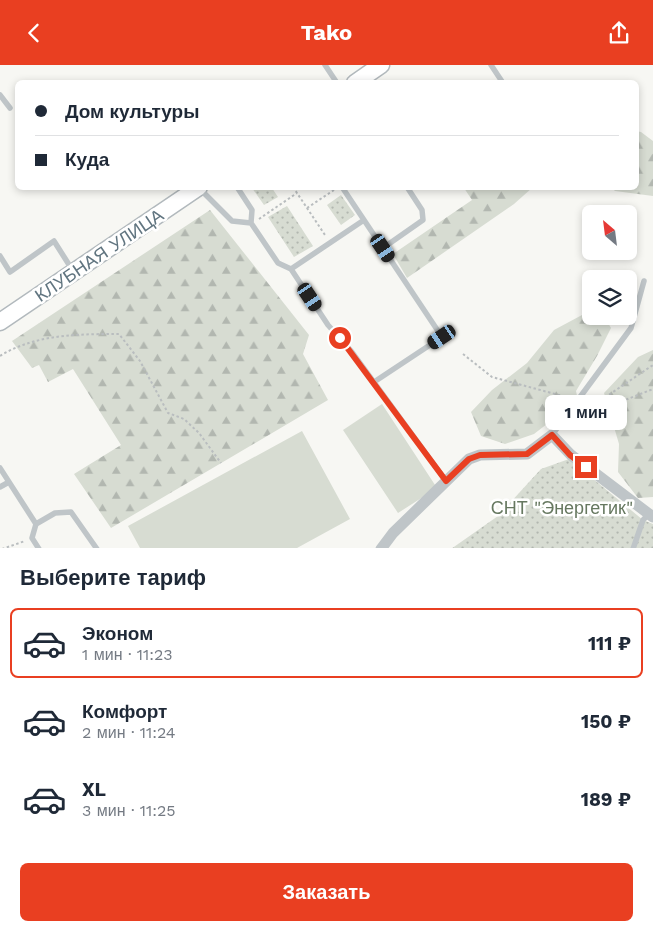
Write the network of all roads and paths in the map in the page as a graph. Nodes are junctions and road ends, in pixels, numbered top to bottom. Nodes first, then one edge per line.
1 (325, 65) edge
2 (381, 65) edge
3 (491, 65) edge
4 (335, 80) edge
5 (359, 80) edge
6 (501, 80) edge
7 (0, 95) edge
8 (10, 108) dead end
9 (195, 190) edge
10 (202, 190) edge
11 (239, 190) edge
12 (295, 190) edge
13 (334, 190) edge
14 (344, 190) edge
15 (409, 190) edge
16 (297, 193) junction
17 (307, 208) junction
18 (364, 220) junction
19 (251, 223) junction
20 (330, 243) junction
21 (383, 248) junction
22 (0, 256) edge
23 (291, 269) junction
24 (74, 272) junction
25 (644, 281) dead end
26 (0, 322) edge
27 (463, 354) dead end
28 (0, 356) edge
29 (653, 365) edge
30 (374, 383) junction
31 (653, 389) edge
32 (578, 400) junction
33 (597, 402) junction
34 (575, 419) dead end
35 (552, 435) junction
36 (221, 463) dead end
37 (0, 468) edge
38 (446, 481) junction
39 (9, 482) junction
40 (0, 487) edge
41 (650, 516) edge
42 (36, 524) junction
43 (32, 538) junction
44 (5, 548) edge
45 (38, 548) edge
46 (96, 548) edge
47 (382, 548) edge
48 (633, 548) edge

1 - 4 lane
2 - 5 street
3 - 6 lane
7 - 8 lane
9 - 24 street, КЛУБНАЯ УЛИЦА
10 - 19 lane
11 - 19 lane
12 - 16 path
13 - 17 path
14 - 18 lane
15 - 21 lane
16 - 17 path
16 - 19 path
17 - 20 path
18 - 20 lane
18 - 21 lane
19 - 23 lane
20 - 23 lane
21 - 30 lane
22 - 24 lane
23 - 30 lane
24 - 26 street, КЛУБНАЯ УЛИЦА
25 - 32 lane
27 - 32 path
28 - 36 path
29 - 33 path
30 - 38 lane
31 - 33 path
32 - 33 path
32 - 35 lane
33 - 34 path
35 - 38 street
35 - 41 street
37 - 39 lane
38 - 47 street
39 - 40 lane
39 - 42 lane
41 - 48 lane
42 - 43 lane
42 - 46 lane
43 - 44 path
43 - 45 lane

